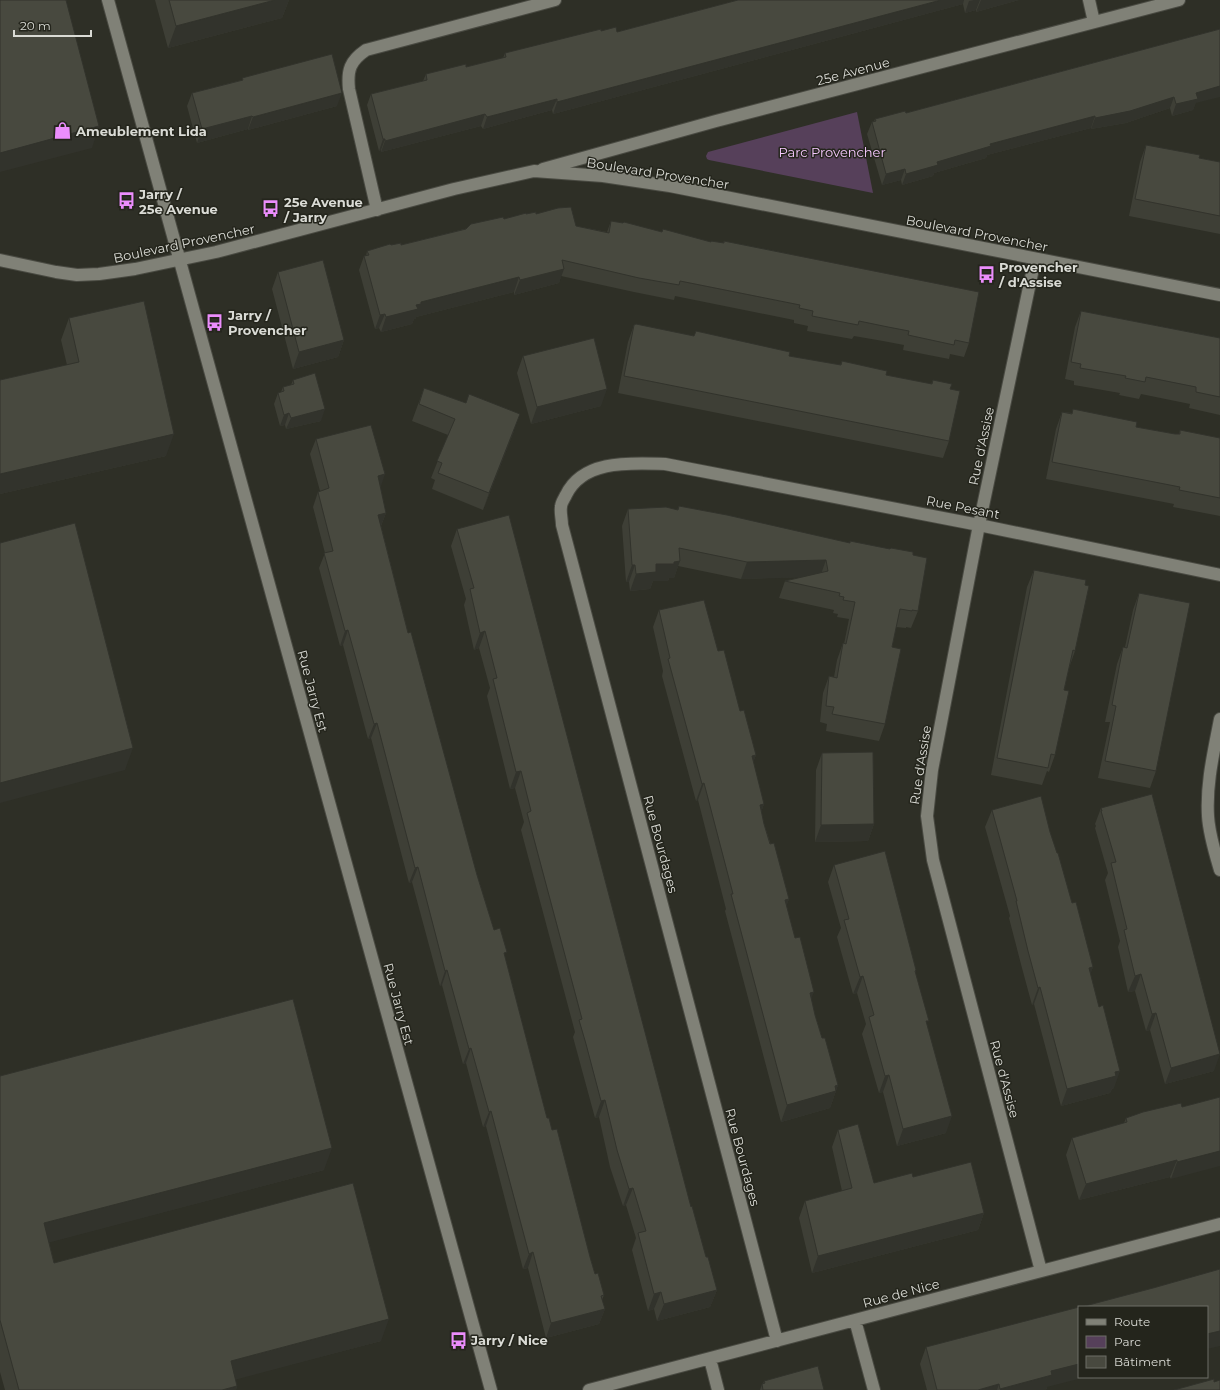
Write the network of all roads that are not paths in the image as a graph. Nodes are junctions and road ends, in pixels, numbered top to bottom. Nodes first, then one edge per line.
1 (108, 0) edge
2 (555, 0) edge
3 (1088, 0) edge
4 (1180, 0) edge
5 (1094, 22) junction
6 (534, 171) junction
7 (377, 210) junction
8 (1035, 259) junction
9 (0, 260) edge
10 (179, 260) junction
11 (1220, 295) edge
12 (700, 470) joint
13 (979, 525) junction
14 (1220, 575) edge
15 (1220, 719) edge
16 (1220, 870) edge
17 (1220, 1224) edge
18 (1041, 1271) junction
19 (855, 1320) junction
20 (777, 1341) junction
21 (710, 1359) junction
22 (491, 1390) edge
23 (589, 1390) edge
24 (718, 1390) edge
25 (874, 1390) edge

1 - 10 street, Rue Jarry Est
2 - 7 street
3 - 5 street
4 - 5 street, 25e Avenue
5 - 6 street, 25e Avenue
6 - 7 street, Boulevard Provencher
6 - 8 street, Boulevard Provencher
7 - 10 street, Boulevard Provencher
8 - 11 street, Boulevard Provencher
8 - 13 street, Rue d'Assise
9 - 10 street, Boulevard Provencher
10 - 22 street, Rue Jarry Est
12 - 13 street, Rue Pesant
12 - 20 street, Rue Bourdages
13 - 14 street, Rue Pesant
13 - 18 street, Rue d'Assise
15 - 16 street
17 - 18 street, Rue de Nice
18 - 19 street, Rue de Nice
19 - 20 street, Rue de Nice
19 - 25 street
20 - 21 street, Rue de Nice
21 - 23 street, Rue de Nice
21 - 24 street

